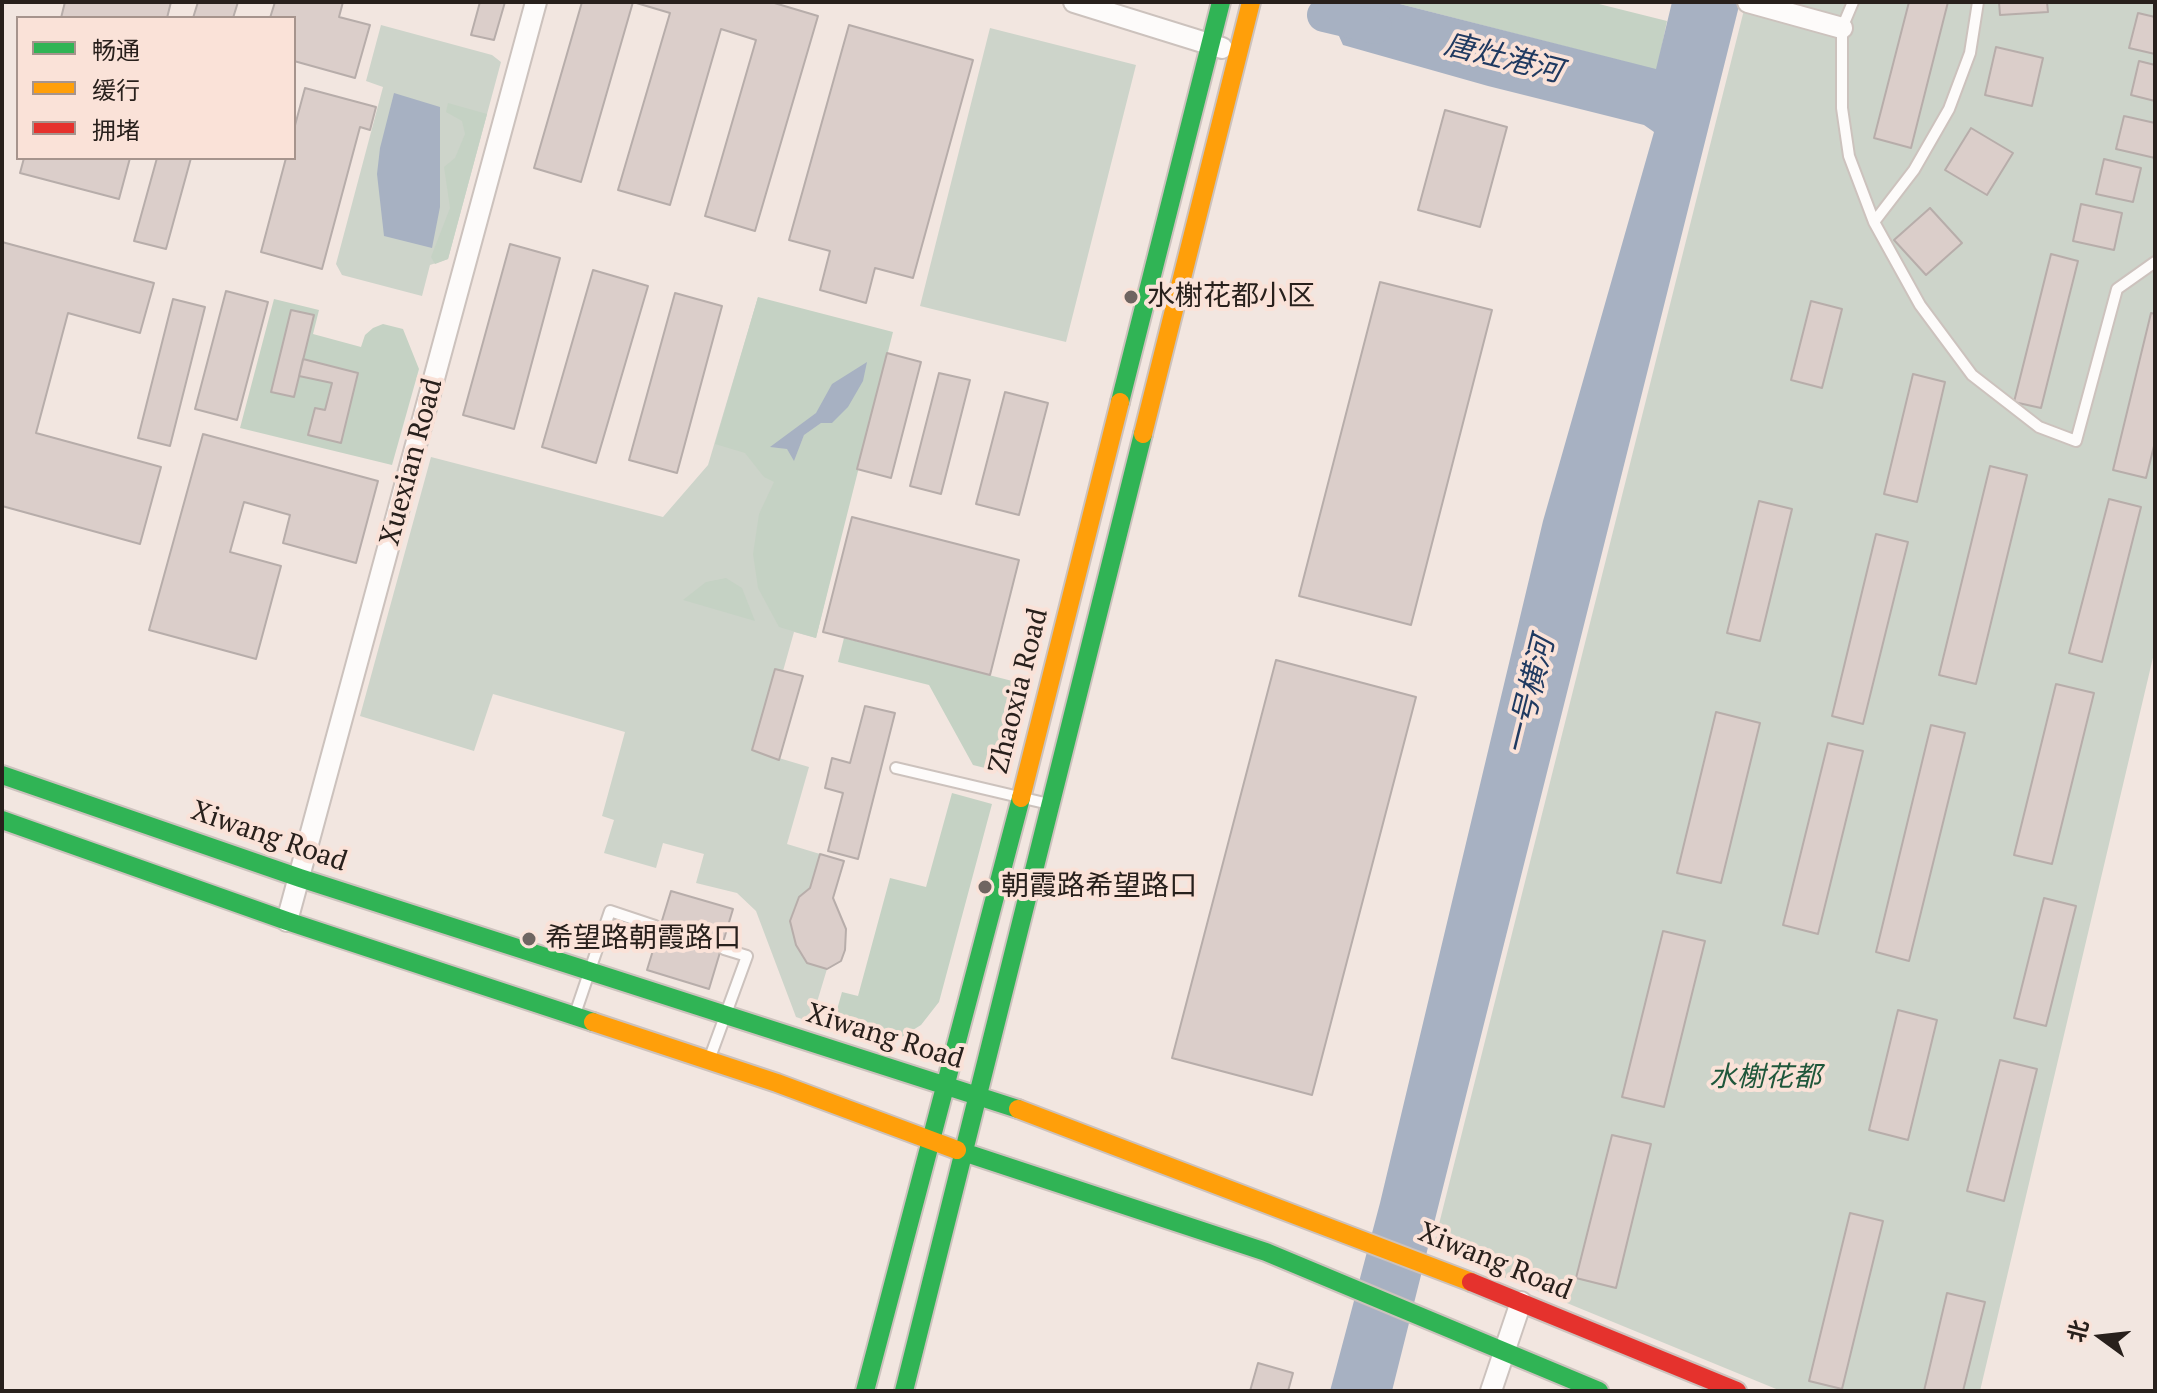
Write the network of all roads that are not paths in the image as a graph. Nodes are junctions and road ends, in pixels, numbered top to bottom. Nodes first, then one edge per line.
1 (536, 2) edge
2 (1074, 2) edge
3 (1221, 2) edge
4 (1251, 2) edge
5 (1853, 2) edge
6 (1978, 2) edge
7 (1754, 4) edge
8 (1842, 28) junction
9 (1210, 44) junction
10 (1238, 52) junction
11 (1874, 222) junction
12 (2155, 262) edge
13 (896, 768) dead end
14 (2, 775) edge
15 (1021, 797) junction
16 (1051, 805) junction
17 (2, 820) edge
18 (300, 878) junction
19 (287, 921) junction
20 (655, 926) dead end
21 (724, 949) dead end
22 (574, 1016) junction
23 (709, 1060) junction
24 (945, 1087) junction
25 (980, 1095) junction
26 (930, 1141) junction
27 (966, 1150) junction
28 (1521, 1302) junction
29 (1503, 1352) junction
30 (865, 1391) edge
31 (904, 1391) edge
32 (1491, 1391) edge
33 (1599, 1391) edge
34 (1737, 1391) edge

1 - 18 street, Xuexian Road
2 - 9 street
3 - 9 main road, Zhaoxia Road
4 - 10 main road, Zhaoxia Road
5 - 8 lane
6 - 11 lane
7 - 8 street
8 - 11 lane
9 - 10 street
9 - 15 main road, Zhaoxia Road
10 - 16 main road, Zhaoxia Road
11 - 12 lane
13 - 15 lane
14 - 18 main road, Xiwang Road
15 - 16 lane
15 - 24 main road, Zhaoxia Road
16 - 25 main road, Zhaoxia Road
17 - 19 main road
18 - 19 street, Xuexian Road
18 - 24 main road, Xiwang Road
19 - 22 main road
20 - 22 lane
21 - 23 lane
22 - 23 main road
23 - 26 main road
24 - 25 main road, Xiwang Road
24 - 26 main road, Zhaoxia Road
25 - 27 main road, Zhaoxia Road
25 - 28 main road, Xiwang Road
26 - 27 main road
26 - 30 main road, Zhaoxia Road
27 - 29 main road
27 - 31 main road, Zhaoxia Road
28 - 29 street
28 - 34 main road, Xiwang Road
29 - 32 street
29 - 33 main road

